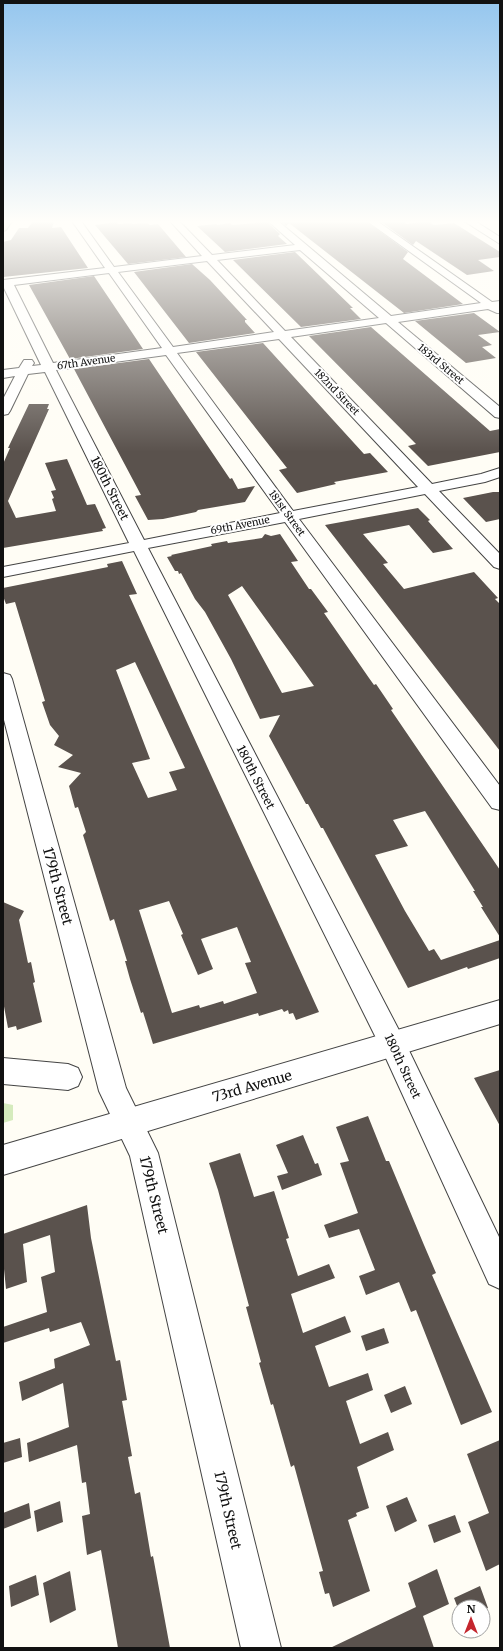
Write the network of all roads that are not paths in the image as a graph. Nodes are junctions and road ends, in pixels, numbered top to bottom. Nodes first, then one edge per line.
1 (13, 298) edge
2 (131, 298) edge
3 (247, 298) edge
4 (364, 298) edge
5 (486, 298) edge
6 (495, 304) edge
7 (387, 317) junction
8 (281, 333) junction
9 (37, 346) junction
10 (169, 350) junction
11 (49, 368) junction
12 (23, 372) junction
13 (3, 374) edge
14 (3, 411) edge
15 (500, 414) edge
16 (500, 469) edge
17 (500, 472) edge
18 (425, 485) junction
19 (286, 511) junction
20 (136, 540) junction
21 (58, 555) junction
22 (3, 560) edge
23 (500, 564) edge
24 (3, 572) edge
25 (3, 679) edge
26 (500, 802) edge
27 (500, 1012) edge
28 (393, 1045) junction
29 (3, 1071) edge
30 (68, 1077) dead end
31 (129, 1123) junction
32 (3, 1160) edge
33 (500, 1273) edge
34 (261, 1648) edge

1 - 9 street, 180th Street
2 - 10 street, 181st Street
3 - 8 street, 182nd Street
4 - 7 street, 183rd Street
5 - 6 street
6 - 7 street, 67th Avenue
7 - 8 street, 67th Avenue
7 - 15 street, 183rd Street
8 - 10 street, 67th Avenue
8 - 18 street, 182nd Street
9 - 11 street, 180th Street
9 - 12 street
10 - 11 street, 67th Avenue
10 - 19 street, 181st Street
11 - 12 street, 67th Avenue
11 - 20 street, 180th Street
12 - 13 street, 67th Avenue
12 - 14 street
16 - 18 street, 69th Avenue
17 - 18 street, 69th Avenue
18 - 19 street, 69th Avenue
18 - 23 street, 182nd Street
19 - 20 street, 69th Avenue
19 - 26 street, 181st Street
20 - 21 street, 69th Avenue
20 - 28 street, 180th Street
21 - 22 street, 69th Avenue
21 - 24 street, 69th Avenue
25 - 31 street, 179th Street
27 - 28 street, 73rd Avenue
28 - 31 street, 73rd Avenue
28 - 33 street, 180th Street
29 - 30 street
31 - 32 street, 73rd Avenue
31 - 34 street, 179th Street

